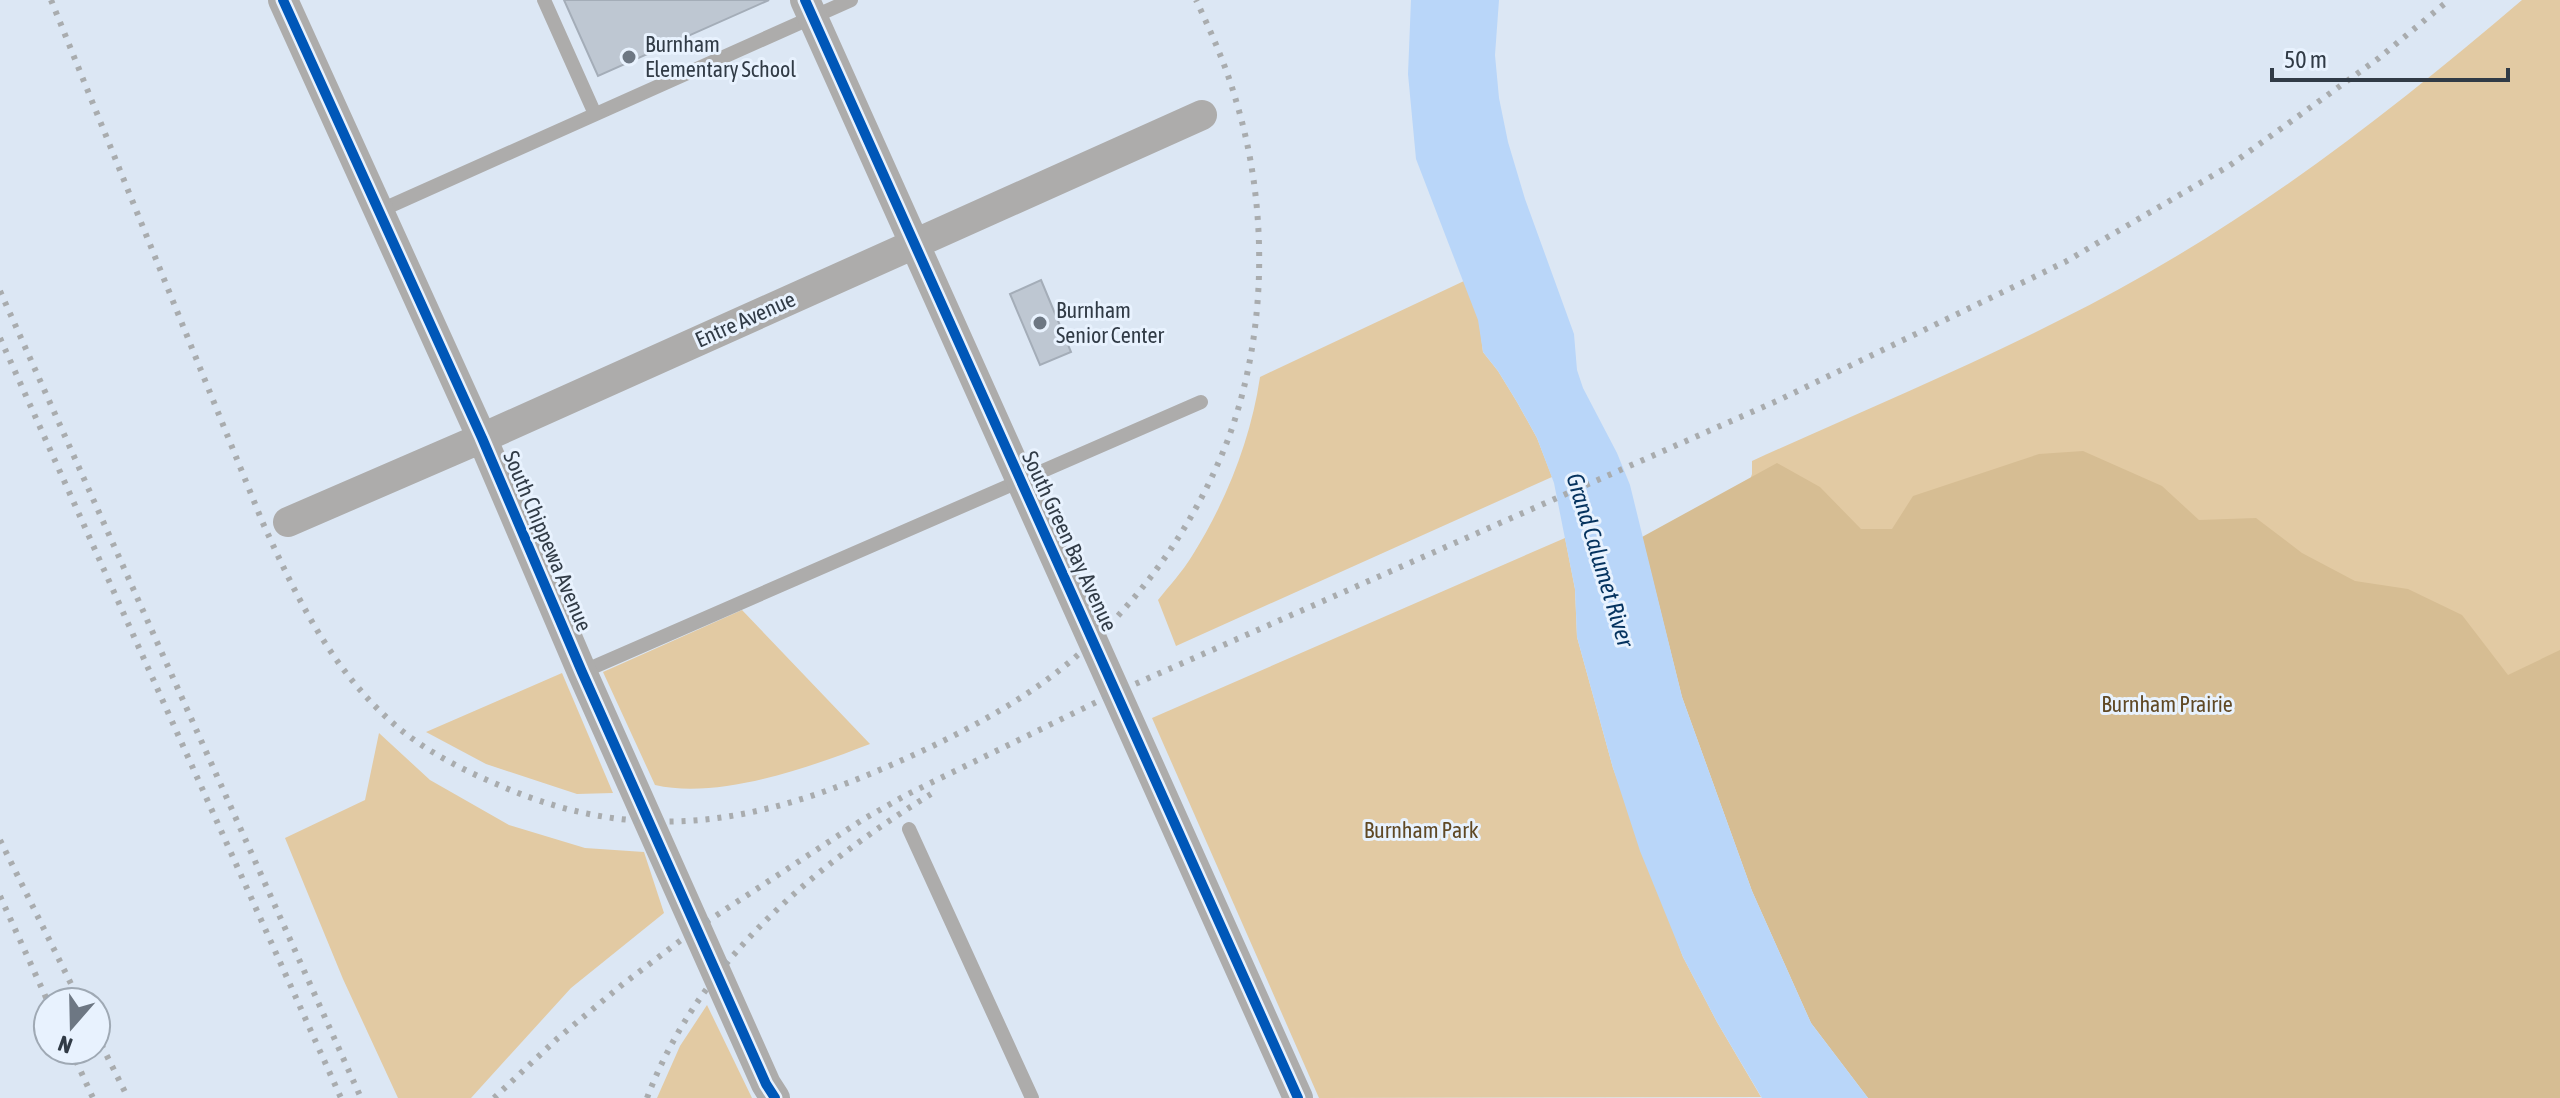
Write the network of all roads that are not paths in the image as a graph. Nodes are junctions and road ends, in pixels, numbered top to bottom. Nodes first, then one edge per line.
1 (283, 0) edge
2 (544, 0) edge
3 (851, 0) edge
4 (809, 8) edge
5 (595, 114) junction
6 (1202, 115) dead end
7 (379, 211) junction
8 (915, 243) junction
9 (1201, 402) dead end
10 (482, 438) junction
11 (1019, 481) junction
12 (288, 522) dead end
13 (582, 672) junction
14 (909, 829) dead end
15 (775, 1098) edge
16 (1032, 1098) edge
17 (1298, 1098) edge

1 - 7 street, South Chippewa Avenue
2 - 5 lane
3 - 4 lane
4 - 5 lane
4 - 8 street, South Green Bay Avenue
5 - 7 lane
6 - 8 street, Entre Avenue
7 - 10 street, South Chippewa Avenue
8 - 10 street, Entre Avenue
8 - 11 street, South Green Bay Avenue
9 - 11 lane
10 - 12 street, Entre Avenue
10 - 13 street, South Chippewa Avenue
11 - 13 lane
11 - 17 street, South Green Bay Avenue
13 - 15 street, South Chippewa Avenue
14 - 16 lane

